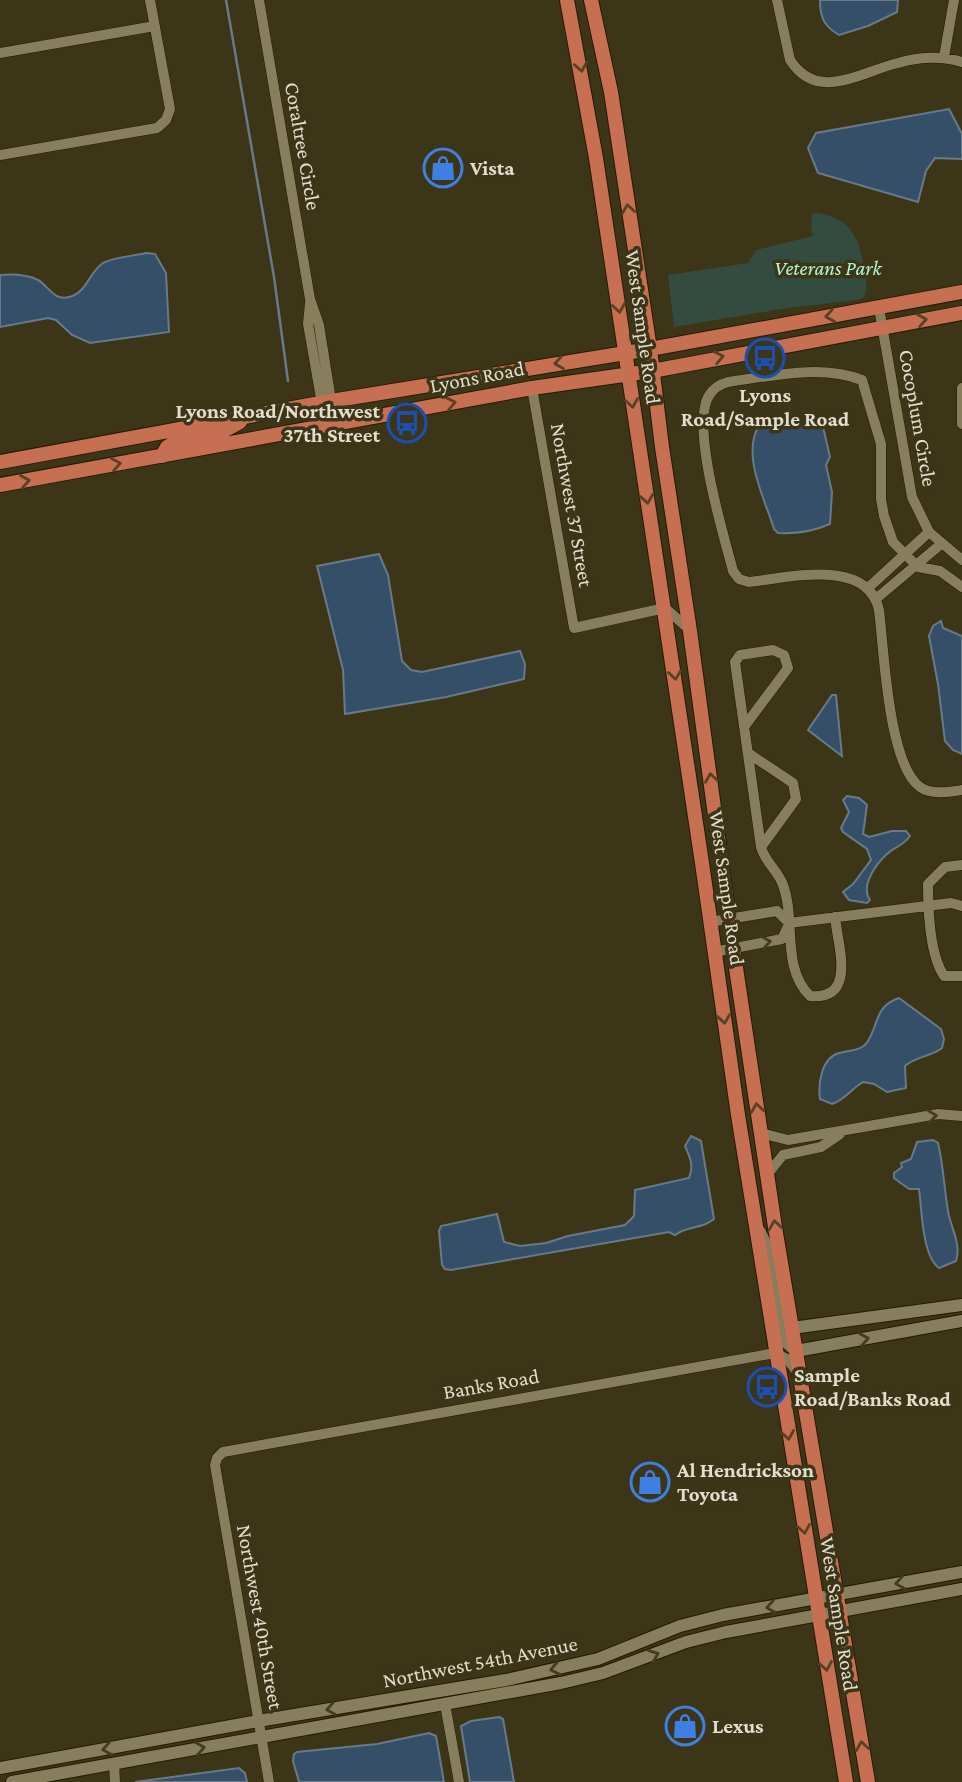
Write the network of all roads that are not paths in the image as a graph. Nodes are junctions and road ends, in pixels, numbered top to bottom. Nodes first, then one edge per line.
1 (150, 0) edge
2 (259, 0) edge
3 (567, 0) edge
4 (592, 0) edge
5 (777, 0) edge
6 (954, 0) edge
7 (155, 26) junction
8 (0, 53) edge
9 (944, 57) junction
10 (962, 62) edge
11 (0, 155) edge
12 (962, 292) edge
13 (879, 307) junction
14 (962, 313) edge
15 (882, 327) junction
16 (650, 349) junction
17 (626, 353) junction
18 (652, 371) junction
19 (627, 374) junction
20 (532, 388) junction
21 (962, 388) edge
22 (326, 402) junction
23 (250, 416) junction
24 (962, 424) edge
25 (331, 426) junction
26 (162, 456) junction
27 (0, 462) edge
28 (0, 485) edge
29 (929, 532) junction
30 (941, 544) junction
31 (904, 555) junction
32 (962, 561) edge
33 (915, 564) junction
34 (962, 587) edge
35 (868, 588) junction
36 (877, 597) junction
37 (664, 608) junction
38 (690, 631) junction
39 (744, 727) junction
40 (748, 753) junction
41 (962, 790) edge
42 (761, 847) junction
43 (962, 865) edge
44 (928, 905) junction
45 (962, 906) edge
46 (835, 917) junction
47 (730, 918) junction
48 (710, 922) junction
49 (789, 923) junction
50 (733, 948) junction
51 (714, 952) junction
52 (962, 976) edge
53 (962, 1116) edge
54 (845, 1131) junction
55 (761, 1133) junction
56 (768, 1175) junction
57 (755, 1219) junction
58 (962, 1305) edge
59 (962, 1321) edge
60 (792, 1328) junction
61 (796, 1351) junction
62 (775, 1353) junction
63 (802, 1379) junction
64 (217, 1458) joint
65 (962, 1572) edge
66 (962, 1589) edge
67 (838, 1594) junction
68 (815, 1599) junction
69 (841, 1610) junction
70 (817, 1615) junction
71 (443, 1690) junction
72 (445, 1704) junction
73 (258, 1721) junction
74 (261, 1737) junction
75 (56, 1758) junction
76 (114, 1763) junction
77 (0, 1768) edge
78 (32, 1780) edge
79 (12, 1782) edge
80 (115, 1782) edge
81 (269, 1782) edge
82 (459, 1782) edge
83 (846, 1782) edge
84 (868, 1782) edge

1 - 7 street
2 - 22 street, Coraltree Circle
3 -> 17 main road, West Sample Road
16 -> 4 main road, West Sample Road
5 - 9 street
6 - 9 street
7 - 8 street
7 - 11 street
9 - 10 street
12 - 13 main road, Lyons Road
13 - 15 street, Cocoplum Circle
13 -> 16 main road, Lyons Road
15 -> 14 main road, Lyons Road
18 -> 15 main road, Lyons Road
15 - 29 street, Cocoplum Circle
16 - 17 main road, Lyons Road
16 - 18 main road, West Sample Road
17 - 19 main road, West Sample Road
17 -> 22 main road, Lyons Road
18 - 19 main road, Lyons Road
18 - 38 main road, West Sample Road
19 - 20 main road, Lyons Road
19 -> 37 main road, West Sample Road
25 -> 20 main road, Lyons Road
20 - 37 street, Northwest 37 Street
21 - 24 street
22 - 23 main road, Lyons Road
22 - 25 street, Coraltree Circle
23 - 26 main road
23 - 27 main road, Lyons Road
25 - 26 main road, Lyons Road
28 -> 26 main road, Lyons Road
29 - 30 street, Cocoplum Circle
29 - 31 street
30 - 32 street, Cocoplum Circle
30 - 33 street
31 - 33 street, Cocoplum Circle
31 - 35 street
31 - 35 street, Cocoplum Circle
33 - 34 street, Cocoplum Circle
33 - 36 street
35 - 36 street, Cocoplum Circle
36 - 41 street
37 - 38 street
37 -> 48 main road, West Sample Road
47 -> 38 main road, West Sample Road
39 - 39 street
39 - 40 street
40 - 42 street
40 - 42 street
42 - 49 street
43 - 44 street
44 - 45 street
44 - 46 street
44 - 52 street
46 - 49 street
46 - 49 street
47 - 48 street
47 - 49 street
47 - 50 main road, West Sample Road
48 - 51 main road, West Sample Road
50 -> 49 street
50 - 51 street
55 -> 50 main road, West Sample Road
51 -> 57 main road, West Sample Road
54 -> 53 street
54 - 55 street
54 - 56 street
55 - 56 main road, West Sample Road
60 -> 56 main road, West Sample Road
57 - 61 street
57 - 62 main road, West Sample Road
58 - 60 street
61 -> 59 street
60 - 61 main road, West Sample Road
61 - 63 main road, West Sample Road
62 - 63 street
62 - 64 street, Banks Road
62 -> 68 main road, West Sample Road
63 - 67 main road, West Sample Road
64 - 73 street, Northwest 40th Street
65 -> 67 street, Northwest 54th Avenue
66 - 69 street, Northwest 54th Avenue
67 - 68 street, Northwest 54th Avenue
67 - 69 main road, West Sample Road
68 - 70 main road, West Sample Road
68 -> 71 street, Northwest 54th Avenue
69 - 70 street, Northwest 54th Avenue
84 -> 69 main road, West Sample Road
72 -> 70 street, Northwest 54th Avenue
70 -> 83 main road, West Sample Road
71 - 72 street
71 -> 73 street, Northwest 54th Avenue
72 - 74 street, Northwest 54th Avenue
72 - 82 street
73 - 74 street, Northwest 40th Street
73 -> 75 street, Northwest 54th Avenue
76 -> 74 street, Northwest 54th Avenue
74 - 81 street, Northwest 40th Street
75 - 77 street, Northwest 54th Avenue
75 - 78 street
76 - 78 street, Northwest 54th Avenue
76 - 80 street
78 - 79 street, Northwest 54th Avenue

